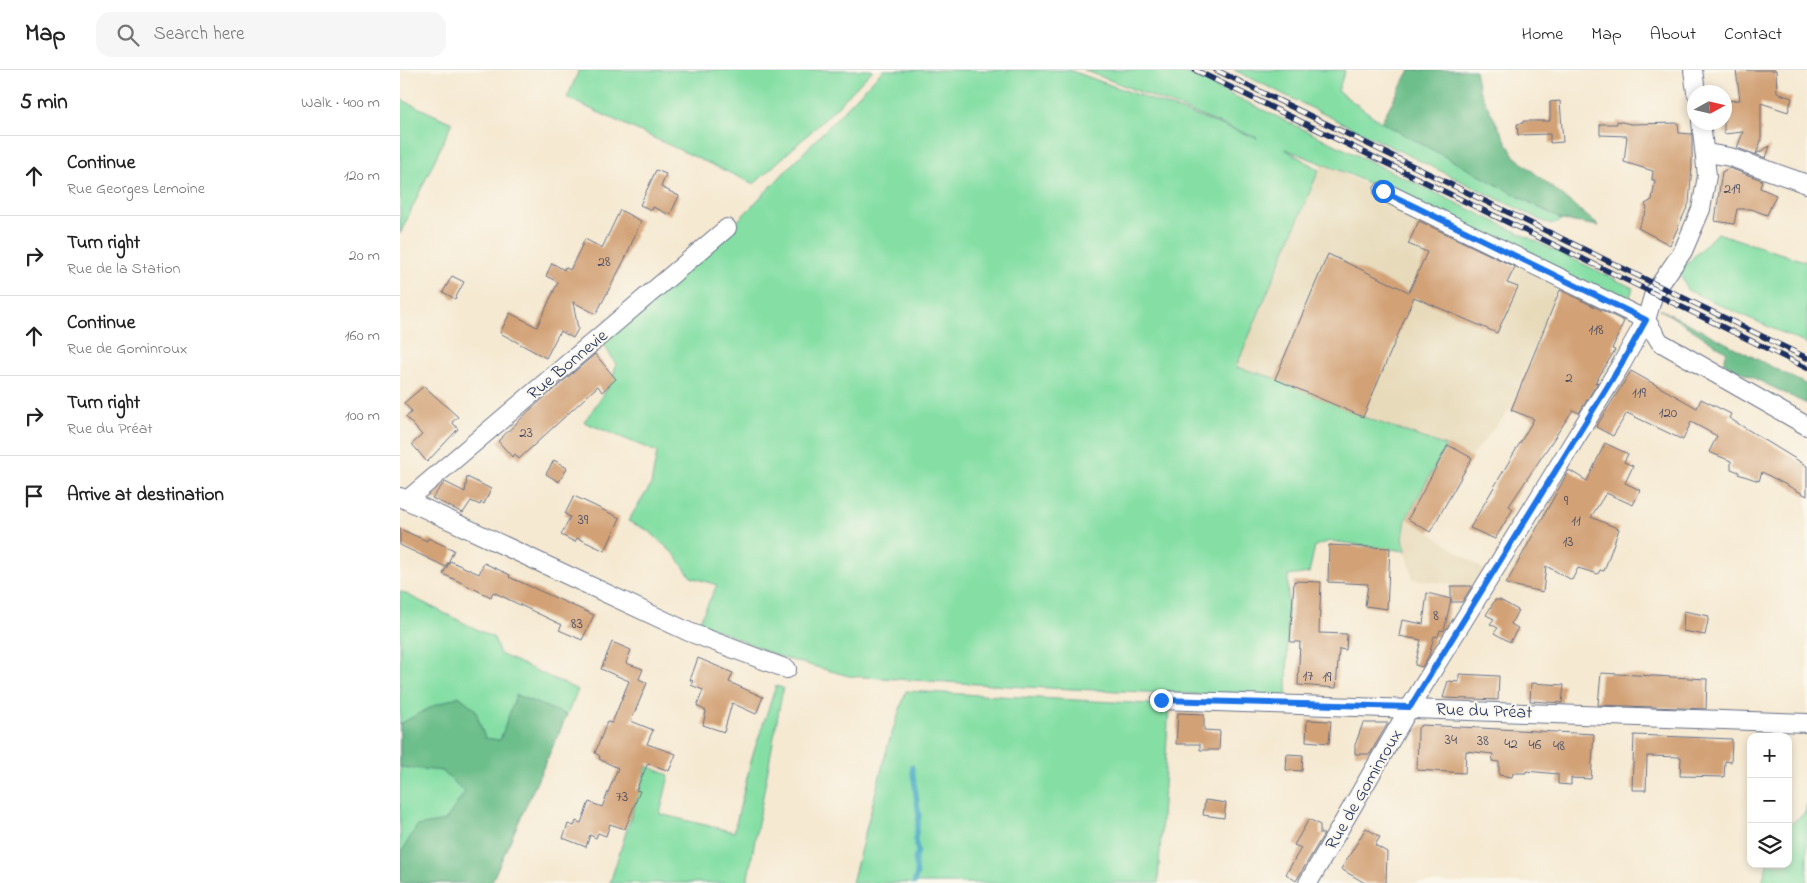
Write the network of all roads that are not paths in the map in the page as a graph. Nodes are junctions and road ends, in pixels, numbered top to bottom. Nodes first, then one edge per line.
1 (1693, 70) edge
2 (1695, 85) edge
3 (1702, 130) edge
4 (1706, 154) junction
5 (1807, 184) edge
6 (1383, 191) dead end
7 (727, 228) dead end
8 (1646, 320) junction
9 (1807, 426) edge
10 (404, 498) edge
11 (787, 669) dead end
12 (1161, 700) dead end
13 (1410, 707) junction
14 (1807, 723) edge
15 (1308, 883) edge

1 - 2 street
3 - 4 street, Rue de Gominroux
4 - 5 street
4 - 8 street, Rue de Gominroux
6 - 8 street
7 - 10 street, Rue Bonnevie
8 - 9 street
8 - 13 street, Rue de Gominroux
10 - 11 street, Rue Bonnevie
12 - 13 street, Rue du Préat
13 - 14 street, Rue du Préat
13 - 15 street, Rue de Gominroux

